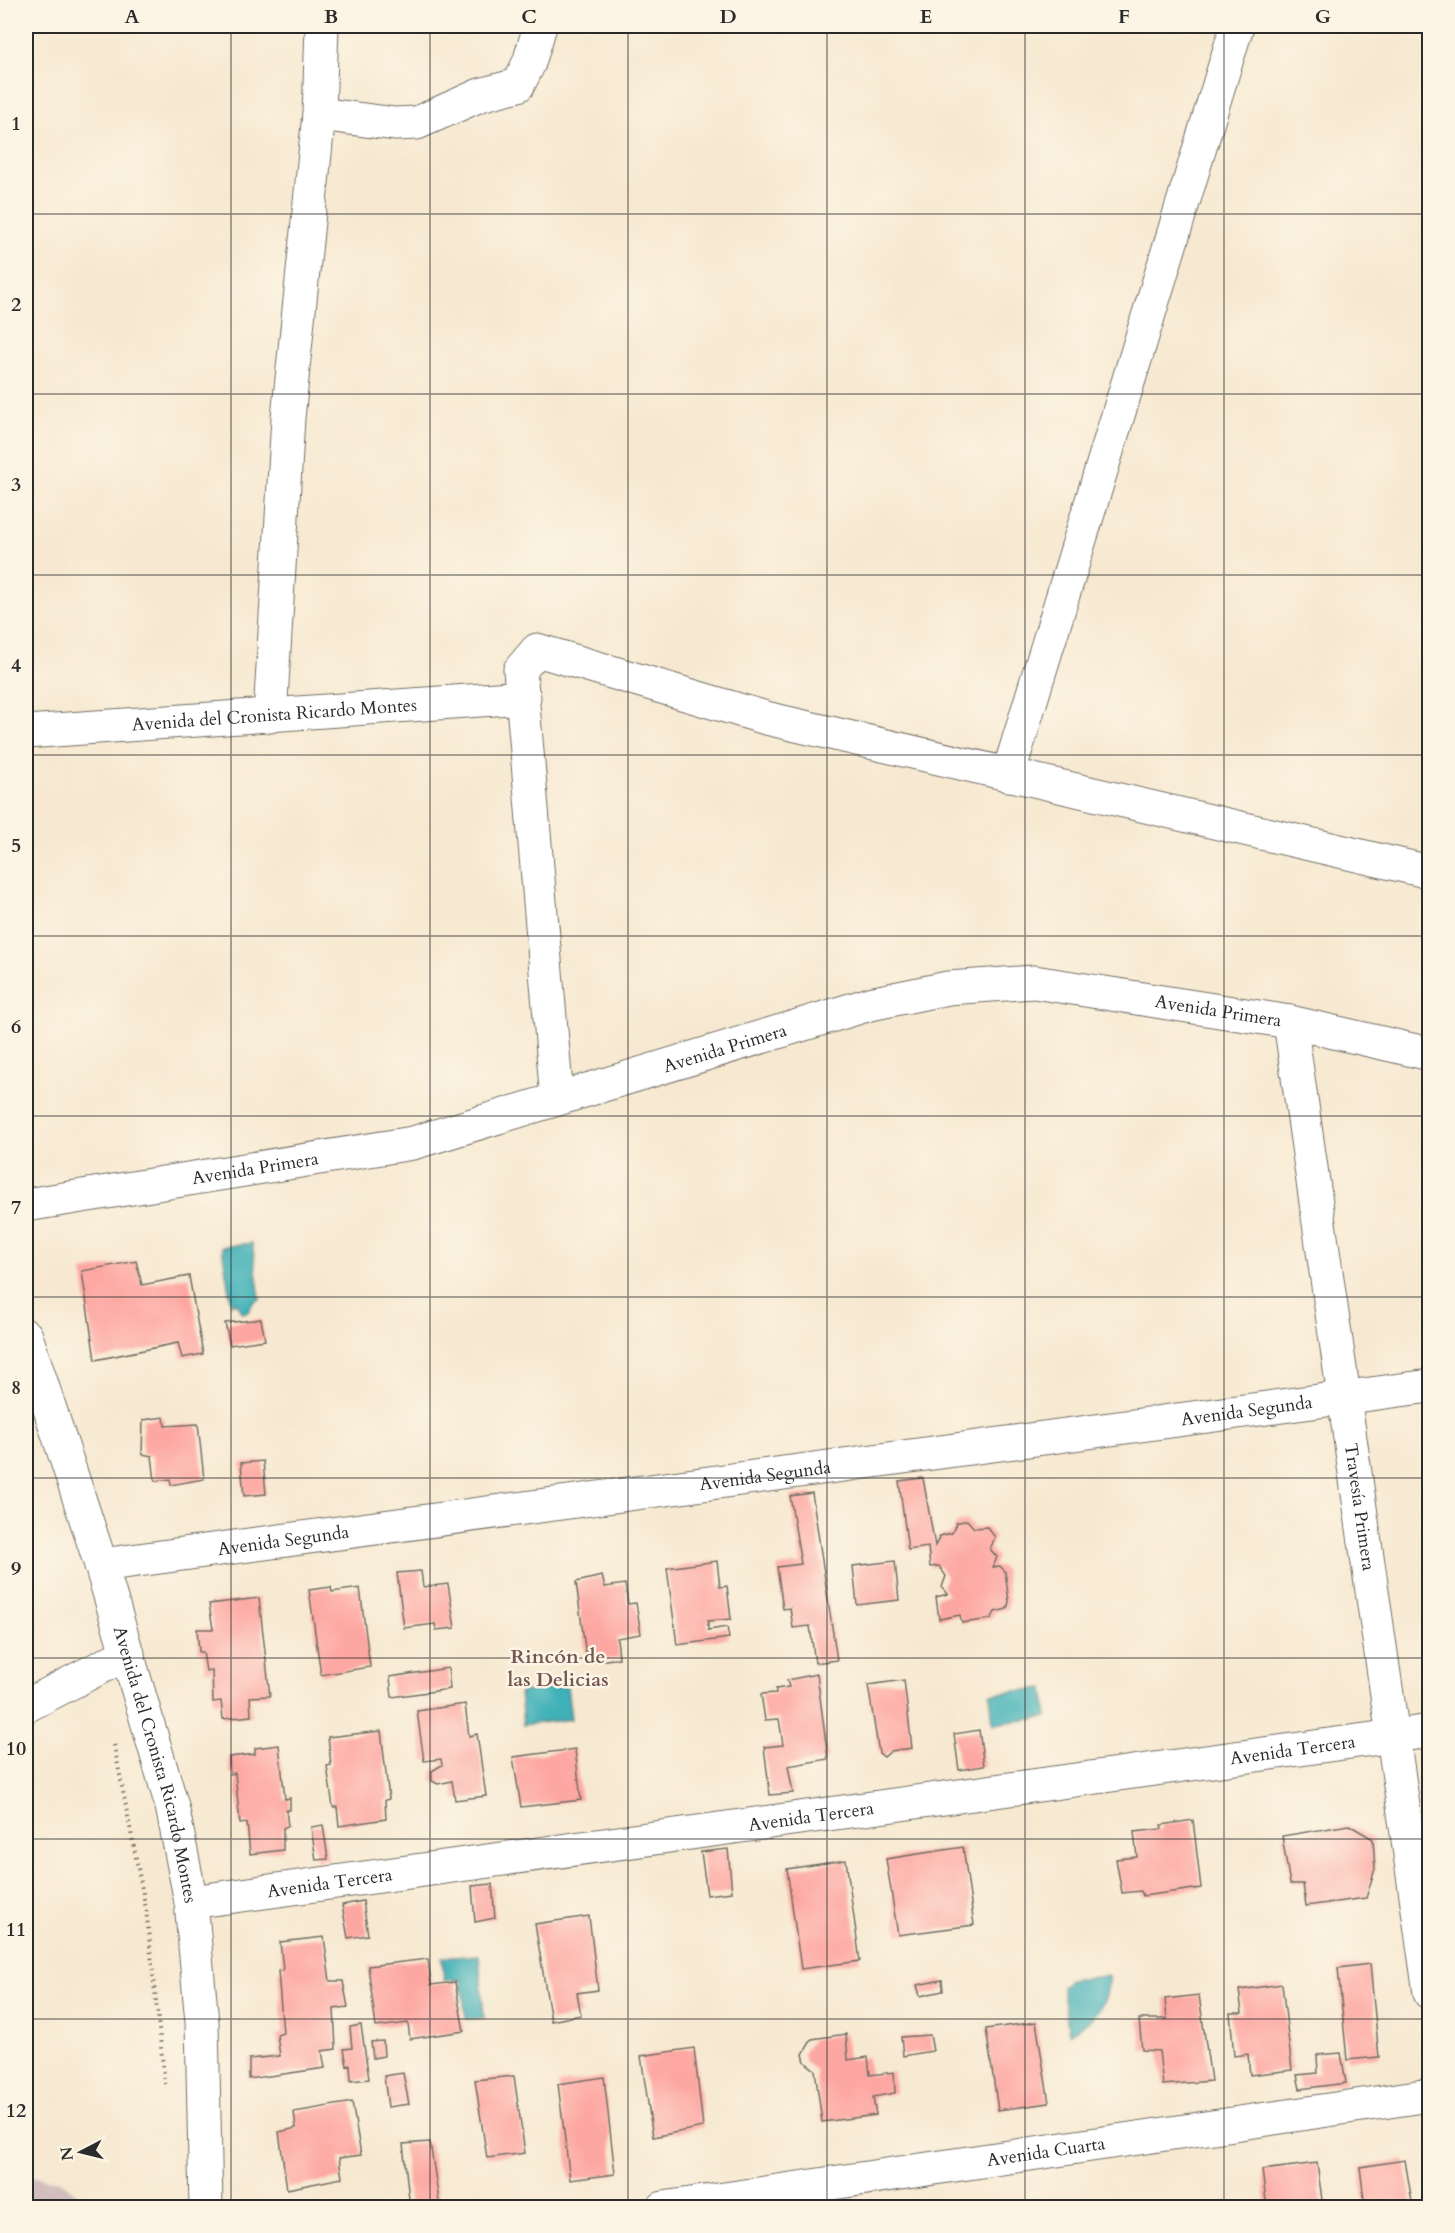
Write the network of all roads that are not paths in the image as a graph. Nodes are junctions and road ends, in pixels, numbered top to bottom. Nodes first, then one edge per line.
1 (322, 26) edge
2 (540, 26) edge
3 (1237, 26) edge
4 (319, 114) junction
5 (524, 697) junction
6 (270, 716) junction
7 (26, 732) edge
8 (1008, 774) junction
9 (1430, 872) edge
10 (1290, 1022) junction
11 (1430, 1054) edge
12 (557, 1099) junction
13 (26, 1204) edge
14 (26, 1336) edge
15 (1430, 1386) edge
16 (34, 1389) edge
17 (1345, 1398) junction
18 (101, 1565) junction
19 (128, 1653) junction
20 (26, 1706) edge
21 (1430, 1731) edge
22 (1393, 1736) junction
23 (191, 1902) junction
24 (1430, 1993) edge
25 (1430, 2095) edge
26 (206, 2208) edge
27 (663, 2208) edge

1 - 4 street
2 - 4 street
3 - 8 street
4 - 6 street
5 - 6 street, Avenida del Cronista Ricardo Montes
5 - 8 street
5 - 12 street
6 - 7 street, Avenida del Cronista Ricardo Montes
8 - 9 street
10 - 11 street, Avenida Primera
10 - 12 street, Avenida Primera
10 - 17 street, Travesía Primera
12 - 13 street, Avenida Primera
14 - 16 street, Avenida del Cronista Ricardo Montes
15 - 17 street, Avenida Segunda
16 - 18 street, Avenida del Cronista Ricardo Montes
17 - 18 street, Avenida Segunda
17 - 22 street, Travesía Primera
18 - 19 street, Avenida del Cronista Ricardo Montes
19 - 20 street
19 - 23 street, Avenida del Cronista Ricardo Montes
21 - 22 street, Avenida Tercera
22 - 23 street, Avenida Tercera
22 - 24 street, Travesía Primera
23 - 26 street, Avenida del Cronista Ricardo Montes
25 - 27 street, Avenida Cuarta

